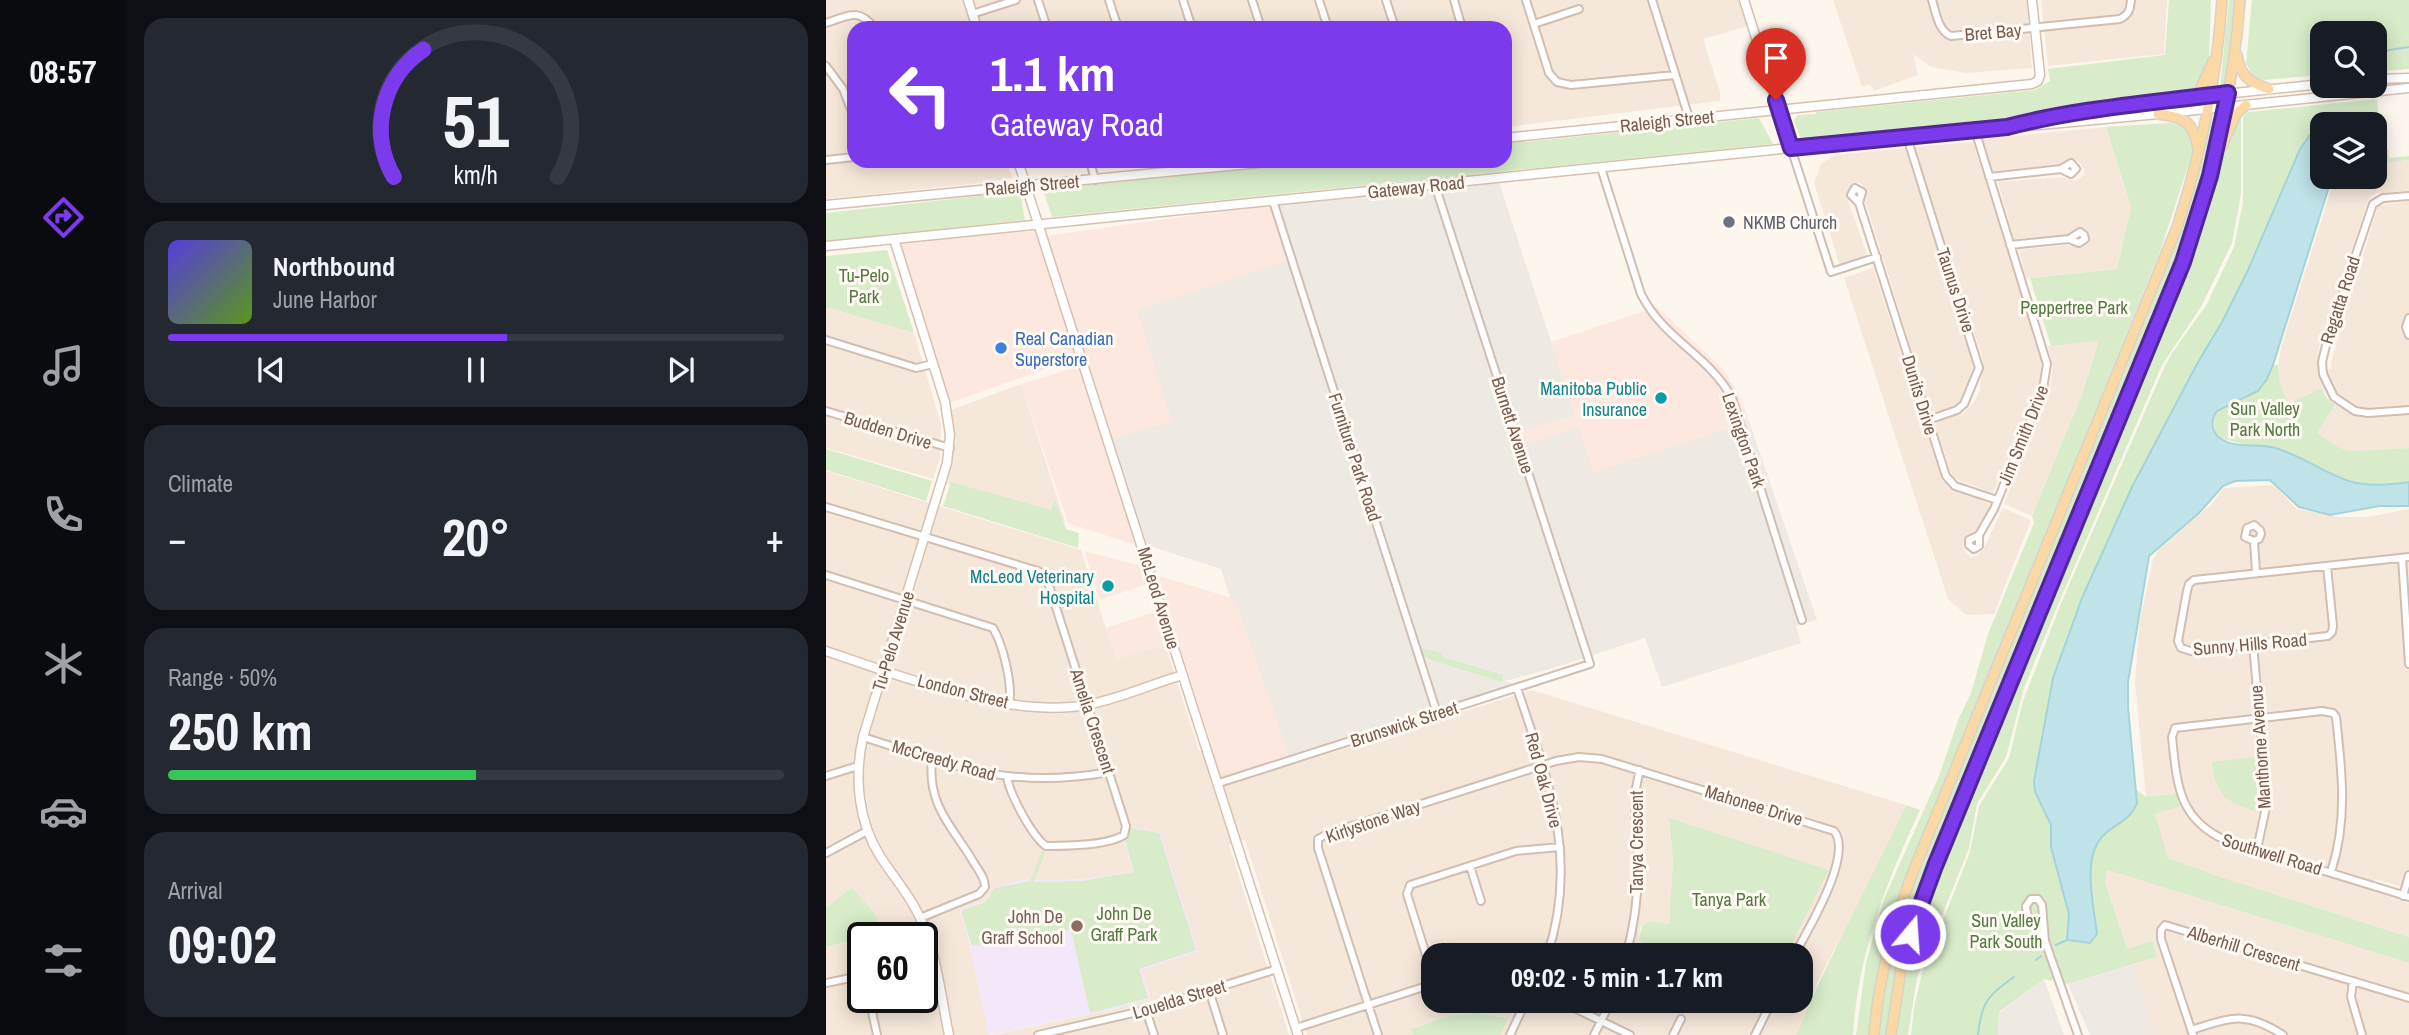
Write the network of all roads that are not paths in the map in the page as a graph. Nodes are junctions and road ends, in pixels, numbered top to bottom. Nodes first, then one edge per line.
1 (968, 0) edge
2 (1016, 0) edge
3 (1038, 0) edge
4 (1109, 0) edge
5 (1183, 0) edge
6 (1252, 0) edge
7 (1319, 0) edge
8 (1386, 0) edge
9 (1454, 0) edge
10 (1526, 0) edge
11 (1652, 0) edge
12 (1744, 0) edge
13 (1932, 0) edge
14 (2032, 0) edge
15 (2131, 0) edge
16 (2222, 0) edge
17 (2240, 0) edge
18 (1579, 9) dead end
19 (972, 15) junction
20 (869, 21) edge
21 (974, 21) edge
22 (1045, 21) edge
23 (1116, 21) edge
24 (1190, 21) edge
25 (1259, 21) edge
26 (1326, 21) edge
27 (1393, 21) edge
28 (1460, 21) edge
29 (826, 23) edge
30 (1534, 24) junction
31 (2035, 28) junction
32 (2236, 48) junction
33 (2218, 50) junction
34 (826, 66) edge
35 (1675, 75) junction
36 (2409, 78) edge
37 (2387, 79) edge
38 (2310, 85) edge
39 (2409, 88) edge
40 (2269, 89) junction
41 (2228, 93) junction
42 (2211, 96) junction
43 (847, 97) edge
44 (2191, 98) junction
45 (2246, 105) junction
46 (2226, 107) junction
47 (1779, 109) junction
48 (2208, 109) junction
49 (2158, 114) junction
50 (1689, 118) junction
51 (2007, 127) junction
52 (1975, 130) junction
53 (1512, 137) edge
54 (1907, 137) junction
55 (1791, 148) junction
56 (2199, 154) junction
57 (847, 158) edge
58 (826, 160) edge
59 (2215, 160) junction
60 (1020, 168) edge
61 (1092, 168) edge
62 (1211, 168) edge
63 (1601, 168) junction
64 (2061, 169) dead end
65 (1989, 177) junction
66 (1095, 180) junction
67 (1026, 185) junction
68 (1435, 185) junction
69 (2409, 196) edge
70 (1273, 201) junction
71 (1859, 204) dead end
72 (826, 205) edge
73 (1039, 224) junction
74 (894, 239) junction
75 (2069, 239) dead end
76 (2010, 245) junction
77 (826, 246) edge
78 (1877, 257) junction
79 (2409, 318) edge
80 (2409, 335) edge
81 (826, 340) edge
82 (933, 364) junction
83 (2409, 410) edge
84 (826, 411) edge
85 (1928, 420) junction
86 (950, 448) junction
87 (1997, 500) junction
88 (826, 507) edge
89 (1979, 536) dead end
90 (925, 538) junction
91 (2253, 541) dead end
92 (2406, 558) edge
93 (2327, 566) junction
94 (2256, 572) junction
95 (826, 575) edge
96 (905, 599) junction
97 (1802, 620) dead end
98 (2253, 644) junction
99 (826, 651) edge
100 (1590, 664) joint
101 (2409, 664) edge
102 (884, 670) junction
103 (1183, 675) junction
104 (1517, 688) junction
105 (1009, 704) junction
106 (1088, 704) junction
107 (1437, 713) junction
108 (2260, 718) junction
109 (863, 737) junction
110 (932, 760) junction
111 (1542, 765) junction
112 (858, 766) junction
113 (1640, 770) junction
114 (1109, 772) junction
115 (826, 776) edge
116 (1007, 777) junction
117 (1219, 783) junction
118 (867, 831) junction
119 (1560, 847) junction
120 (2257, 849) junction
121 (826, 853) edge
122 (1470, 866) junction
123 (2330, 872) junction
124 (2409, 875) edge
125 (2406, 897) edge
126 (1481, 901) dead end
127 (920, 918) junction
128 (2045, 941) junction
129 (1422, 943) edge
130 (1550, 943) edge
131 (1628, 943) edge
132 (1800, 943) edge
133 (1277, 969) junction
134 (847, 978) edge
135 (2353, 981) junction
136 (826, 983) edge
137 (1421, 988) edge
138 (1209, 990) junction
139 (2409, 998) edge
140 (1368, 1005) junction
141 (1146, 1010) junction
142 (872, 1013) edge
143 (1520, 1013) edge
144 (1585, 1013) edge
145 (1606, 1013) edge
146 (1766, 1013) edge
147 (1681, 1019) dead end
148 (1602, 1021) junction
149 (1297, 1032) edge
150 (2192, 1033) edge
151 (877, 1035) edge
152 (949, 1035) edge
153 (1038, 1035) edge
154 (1154, 1035) edge
155 (1223, 1035) edge
156 (1378, 1035) edge
157 (1510, 1035) edge
158 (1594, 1035) edge
159 (1630, 1035) edge
160 (1673, 1035) edge
161 (1755, 1035) edge
162 (1874, 1035) edge
163 (1891, 1035) edge
164 (2078, 1035) edge
165 (2283, 1035) edge
166 (2362, 1035) edge

1 - 19 street
2 - 19 street
3 - 22 street
4 - 23 street
5 - 24 street
6 - 25 street
7 - 26 street
8 - 27 street
9 - 28 street
10 - 30 street
11 - 35 street
12 - 47 street
13 - 31 street, Bret Bay
14 - 31 street
15 - 31 street
16 - 33 main road
17 - 32 main road
18 - 30 street
19 - 21 street
20 - 29 street
30 - 35 street
31 - 47 street, Raleigh Street
32 - 40 main road
32 - 41 main road
33 - 42 main road
33 - 44 main road
34 - 43 street
35 - 50 street
36 - 37 street
38 - 40 street, Gateway Road
39 - 45 street, Gateway Road
40 - 41 street, Gateway Road
41 - 42 street, Gateway Road
41 - 46 main road
42 - 44 street, Gateway Road
42 - 48 main road
44 - 51 street, Gateway Road
45 - 46 street, Gateway Road
45 - 59 main road
46 - 48 street, Gateway Road
46 - 59 main road
47 - 50 street, Raleigh Street
47 - 55 street
48 - 49 street, Gateway Road
48 - 56 main road
49 - 51 street, Gateway Road
49 - 56 main road
50 - 53 street, Raleigh Street
51 - 52 street, Gateway Road
52 - 54 street, Gateway Road
52 - 65 street, Jim Smith Drive
54 - 55 street, Gateway Road
54 - 85 street, Taunus Drive
55 - 63 street, Gateway Road
55 - 78 street
56 - 162 main road
57 - 58 street
59 - 163 main road
60 - 67 street, McLeod Avenue
61 - 66 street
62 - 66 street, Raleigh Street
63 - 68 street, Gateway Road
63 - 97 street, Lexington Park
64 - 65 street
65 - 76 street, Jim Smith Drive
66 - 67 street, Raleigh Street
67 - 72 street, Raleigh Street
67 - 73 street, McLeod Avenue
68 - 70 street, Gateway Road
68 - 100 street, Burnett Avenue
69 - 83 street, Regatta Road
70 - 73 street, Gateway Road
70 - 107 street, Furniture Park Road
71 - 78 street, Dunits Drive
73 - 74 street, Gateway Road
73 - 103 street, McLeod Avenue
74 - 77 street, Gateway Road
74 - 82 street, Tu-Pelo Avenue
75 - 76 street
76 - 87 street, Jim Smith Drive
78 - 85 street, Dunits Drive
79 - 80 street
81 - 82 street
82 - 86 street, Tu-Pelo Avenue
84 - 86 street, Budden Drive
85 - 87 street, Dunits Drive
86 - 90 street, Tu-Pelo Avenue
87 - 89 street, Jim Smith Drive
88 - 90 street
90 - 96 street, Tu-Pelo Avenue
90 - 106 street, Amelia Crescent
91 - 94 street
92 - 93 street, Sunny Hills Road
92 - 101 street
93 - 94 street, Sunny Hills Road
93 - 98 street, Sunny Hills Road
94 - 98 street, Sunny Hills Road
95 - 96 street
96 - 102 street, Tu-Pelo Avenue
96 - 105 street
98 - 108 street, Manthorne Avenue
99 - 102 street, London Street
100 - 104 street, Brunswick Street
102 - 105 street, London Street
102 - 109 street, Tu-Pelo Avenue
103 - 106 street, London Street
103 - 117 street, McLeod Avenue
104 - 107 street, Brunswick Street
104 - 111 street, Red Oak Drive
105 - 106 street, London Street
106 - 114 street, Amelia Crescent
107 - 117 street, Brunswick Street
108 - 120 street, Manthorne Avenue
108 - 120 street, Southwell Road
108 - 123 street
109 - 110 street, McCreedy Road
109 - 112 street, Tu-Pelo Avenue
110 - 116 street, McCreedy Road
110 - 127 street
111 - 113 street, Mahonee Drive
111 - 119 street, Red Oak Drive
111 - 140 street, Kirlystone Way
112 - 115 street
112 - 118 street, Tu-Pelo Avenue
113 - 131 street, Tanya Crescent
113 - 132 street, Mahonee Drive
114 - 116 street, McCreedy Road
114 - 116 street, Amelia Crescent
117 - 133 street, McLeod Avenue
118 - 121 street
118 - 127 street, Tu-Pelo Avenue
119 - 122 street
119 - 130 street, Red Oak Drive
120 - 123 street, Southwell Road
122 - 126 street
122 - 129 street
123 - 125 street, Southwell Road
124 - 125 street
127 - 152 street, Tu-Pelo Avenue
128 - 128 street
128 - 164 street
133 - 138 street, Louelda Street
133 - 149 street, McLeod Avenue
134 - 136 street
135 - 139 street, Alberhill Crescent
135 - 150 street, Alberhill Crescent
135 - 166 street
137 - 140 street
138 - 141 street, Louelda Street
138 - 155 street
140 - 149 street
140 - 156 street, Kirlystone Way
141 - 153 street, Louelda Street
141 - 154 street
142 - 151 street
143 - 157 street
144 - 148 street
145 - 148 street
146 - 161 street
147 - 160 street
148 - 158 street
148 - 159 street
150 - 165 street

